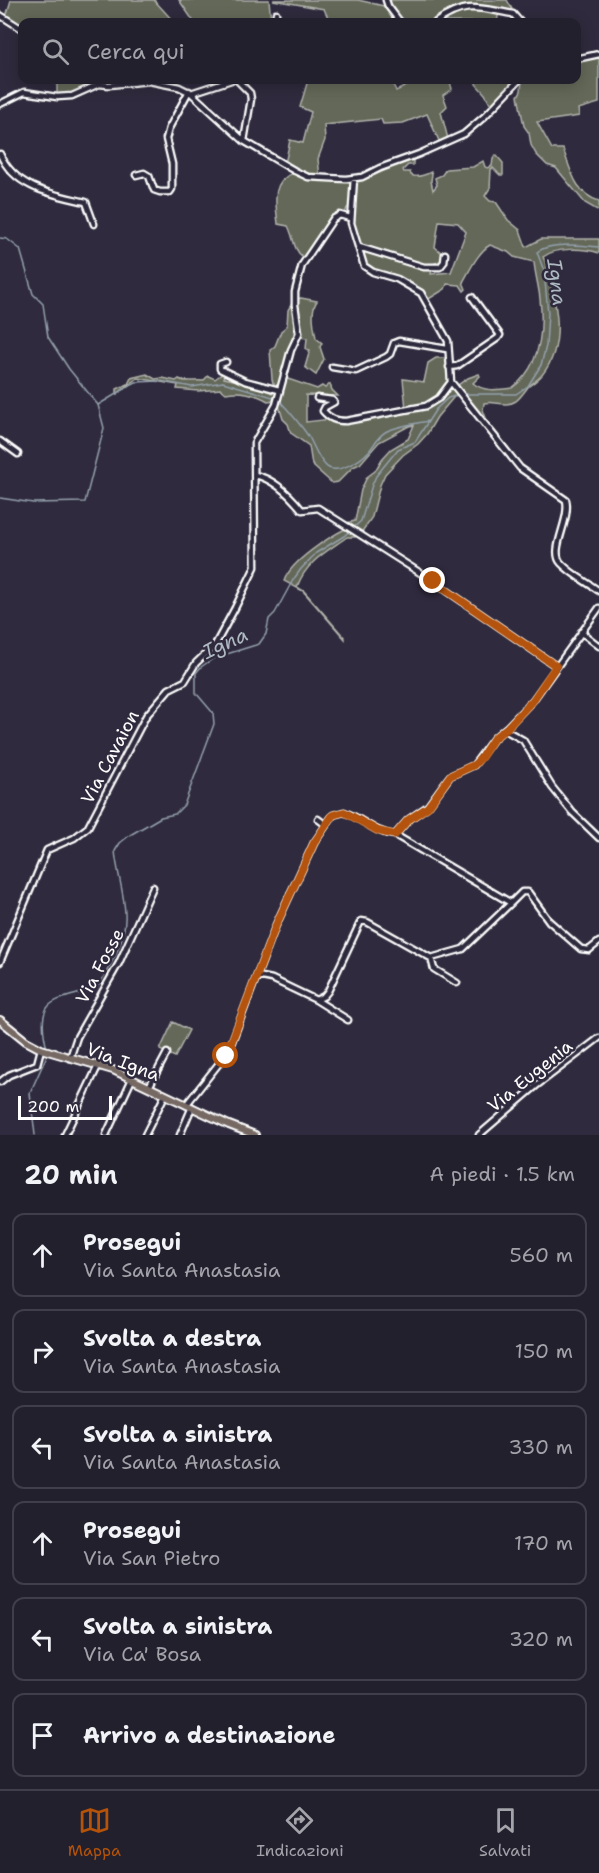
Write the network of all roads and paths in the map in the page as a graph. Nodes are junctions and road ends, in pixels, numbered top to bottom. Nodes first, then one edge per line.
1 (386, 0) edge
2 (276, 13) dead end
3 (0, 15) edge
4 (276, 18) edge
5 (397, 18) edge
6 (443, 18) edge
7 (516, 18) edge
8 (18, 26) edge
9 (599, 54) edge
10 (581, 58) edge
11 (99, 84) joint
12 (119, 84) edge
13 (166, 84) edge
14 (217, 84) edge
15 (241, 84) edge
16 (515, 84) edge
17 (190, 92) junction
18 (0, 104) edge
19 (244, 141) junction
20 (0, 154) edge
21 (136, 175) dead end
22 (354, 178) junction
23 (351, 218) junction
24 (94, 224) dead end
25 (359, 248) junction
26 (445, 254) dead end
27 (472, 297) dead end
28 (447, 350) junction
29 (226, 362) dead end
30 (332, 367) dead end
31 (449, 367) junction
32 (451, 382) junction
33 (278, 396) junction
34 (316, 398) dead end
35 (0, 441) edge
36 (18, 454) dead end
37 (255, 475) junction
38 (599, 591) edge
39 (599, 608) edge
40 (581, 632) junction
41 (599, 646) edge
42 (556, 666) junction
43 (505, 730) junction
44 (318, 819) dead end
45 (326, 825) junction
46 (395, 835) junction
47 (599, 838) edge
48 (153, 887) dead end
49 (511, 903) junction
50 (599, 942) edge
51 (431, 958) junction
52 (0, 962) edge
53 (257, 976) junction
54 (457, 983) dead end
55 (316, 1000) junction
56 (0, 1020) edge
57 (348, 1020) dead end
58 (599, 1038) edge
59 (43, 1050) junction
60 (167, 1053) dead end
61 (70, 1058) junction
62 (98, 1066) junction
63 (132, 1079) junction
64 (0, 1082) edge
65 (149, 1087) junction
66 (165, 1095) junction
67 (189, 1106) junction
68 (65, 1135) edge
69 (106, 1135) edge
70 (145, 1135) edge
71 (180, 1135) edge
72 (255, 1135) edge
73 (479, 1135) edge

1 - 5 street
2 - 4 street
3 - 8 street
6 - 7 street
9 - 10 street
11 - 12 street
11 - 18 street
13 - 17 street
14 - 17 street
15 - 19 street
16 - 22 street
17 - 19 street
17 - 21 street
19 - 22 street
20 - 24 street
22 - 23 street
23 - 25 street
23 - 33 street
25 - 26 street
25 - 28 street
27 - 31 street
28 - 30 street
28 - 31 street
29 - 33 street
31 - 32 street
32 - 34 street
32 - 38 street
33 - 37 street
35 - 36 street
37 - 42 street
37 - 52 street, Via Cavaion
39 - 40 street
40 - 41 street
40 - 42 street
42 - 43 street
43 - 46 street
43 - 47 street
44 - 45 street
45 - 46 street
45 - 53 street
46 - 49 street
48 - 61 street, Via Fosse
49 - 50 street
49 - 51 street
51 - 54 street
51 - 55 street
53 - 55 street
53 - 67 street
55 - 57 street
56 - 59 main road, Via Igna
58 - 73 street, Via Eugenia
59 - 61 main road, Via Igna
59 - 64 street
60 - 65 street
61 - 62 main road, Via Igna
62 - 63 main road, Via Igna
62 - 68 street
63 - 65 main road, Via Igna
63 - 69 street
65 - 66 main road, Via Igna
66 - 67 main road, Via Igna
66 - 70 street
67 - 71 street
67 - 72 main road, Via Igna

